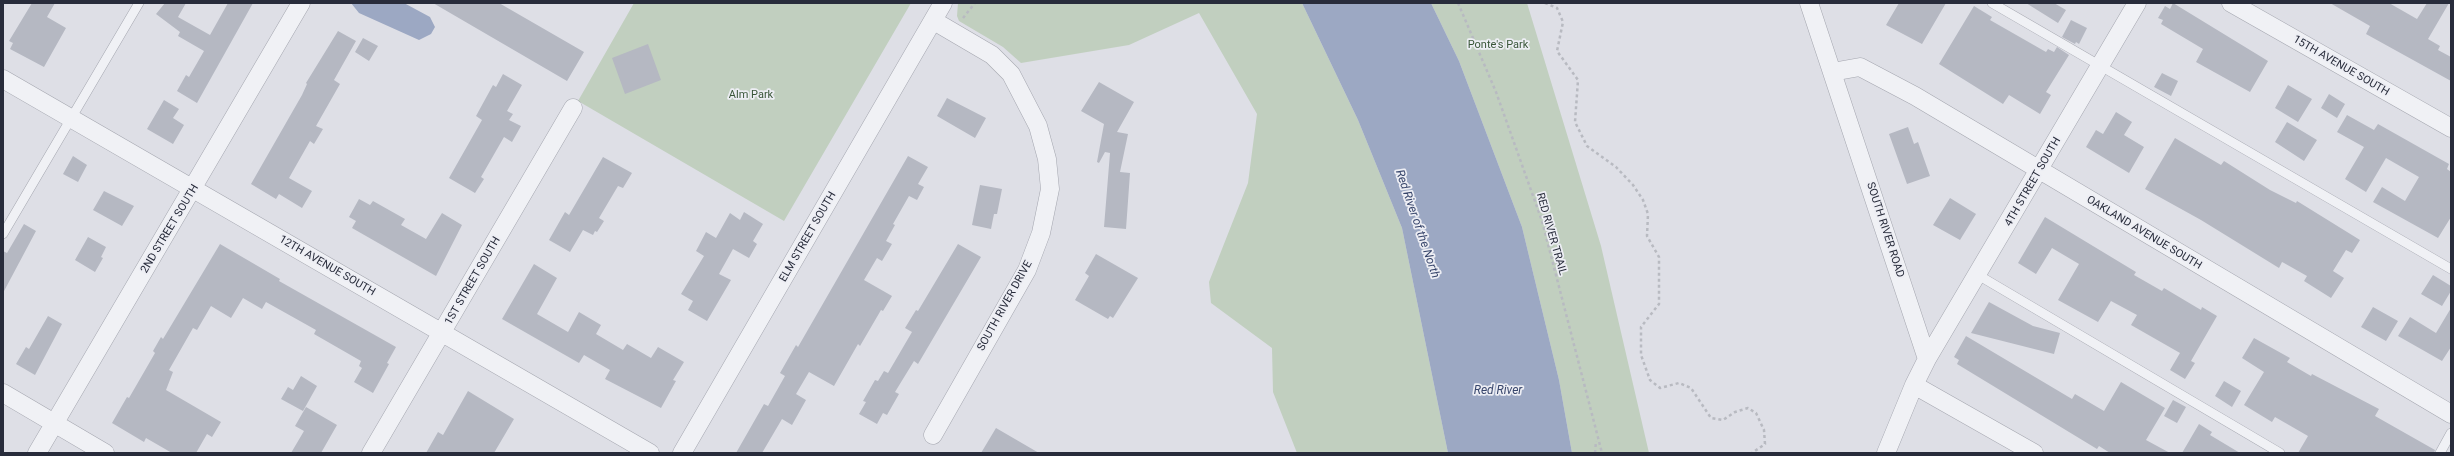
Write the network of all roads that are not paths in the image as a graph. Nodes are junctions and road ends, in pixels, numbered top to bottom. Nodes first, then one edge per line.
1 (139, 3) edge
2 (301, 3) edge
3 (943, 3) edge
4 (1810, 3) edge
5 (1992, 3) edge
6 (2137, 3) edge
7 (2231, 3) edge
8 (934, 21) junction
9 (2100, 66) junction
10 (1832, 72) junction
11 (3, 79) edge
12 (573, 108) dead end
13 (72, 119) junction
14 (2451, 128) edge
15 (2039, 171) junction
16 (194, 189) junction
17 (3, 234) edge
18 (2451, 269) edge
19 (1978, 275) junction
20 (443, 333) junction
21 (1927, 359) junction
22 (1914, 385) junction
23 (3, 393) edge
24 (2451, 414) edge
25 (55, 423) junction
26 (2451, 433) edge
27 (933, 435) dead end
28 (38, 453) edge
29 (105, 453) edge
30 (371, 453) edge
31 (650, 453) edge
32 (682, 453) edge
33 (1886, 453) edge
34 (2034, 453) edge
35 (2280, 453) edge
36 (2440, 453) edge

1 - 13 lane
2 - 16 street, 2ND STREET SOUTH
3 - 8 street
4 - 10 street, SOUTH RIVER ROAD
5 - 9 lane
6 - 9 street, 4TH STREET SOUTH
7 - 14 street, 15TH AVENUE SOUTH
8 - 27 street, SOUTH RIVER DRIVE
8 - 32 street, ELM STREET SOUTH
9 - 15 street, 4TH STREET SOUTH
9 - 18 lane
10 - 15 street, OAKLAND AVENUE SOUTH
10 - 21 street, SOUTH RIVER ROAD
11 - 13 street, 12TH AVENUE SOUTH
12 - 20 street, 1ST STREET SOUTH
13 - 16 street, 12TH AVENUE SOUTH
13 - 17 lane
15 - 19 street, 4TH STREET SOUTH
15 - 24 street, OAKLAND AVENUE SOUTH
16 - 20 street, 12TH AVENUE SOUTH
16 - 25 street, 2ND STREET SOUTH
19 - 21 street, 4TH STREET SOUTH
19 - 35 lane
20 - 30 street, 1ST STREET SOUTH
20 - 31 street, 12TH AVENUE SOUTH
21 - 22 street
22 - 33 street
22 - 34 street
23 - 25 street
25 - 28 street, 2ND STREET SOUTH
25 - 29 street
26 - 36 lane

